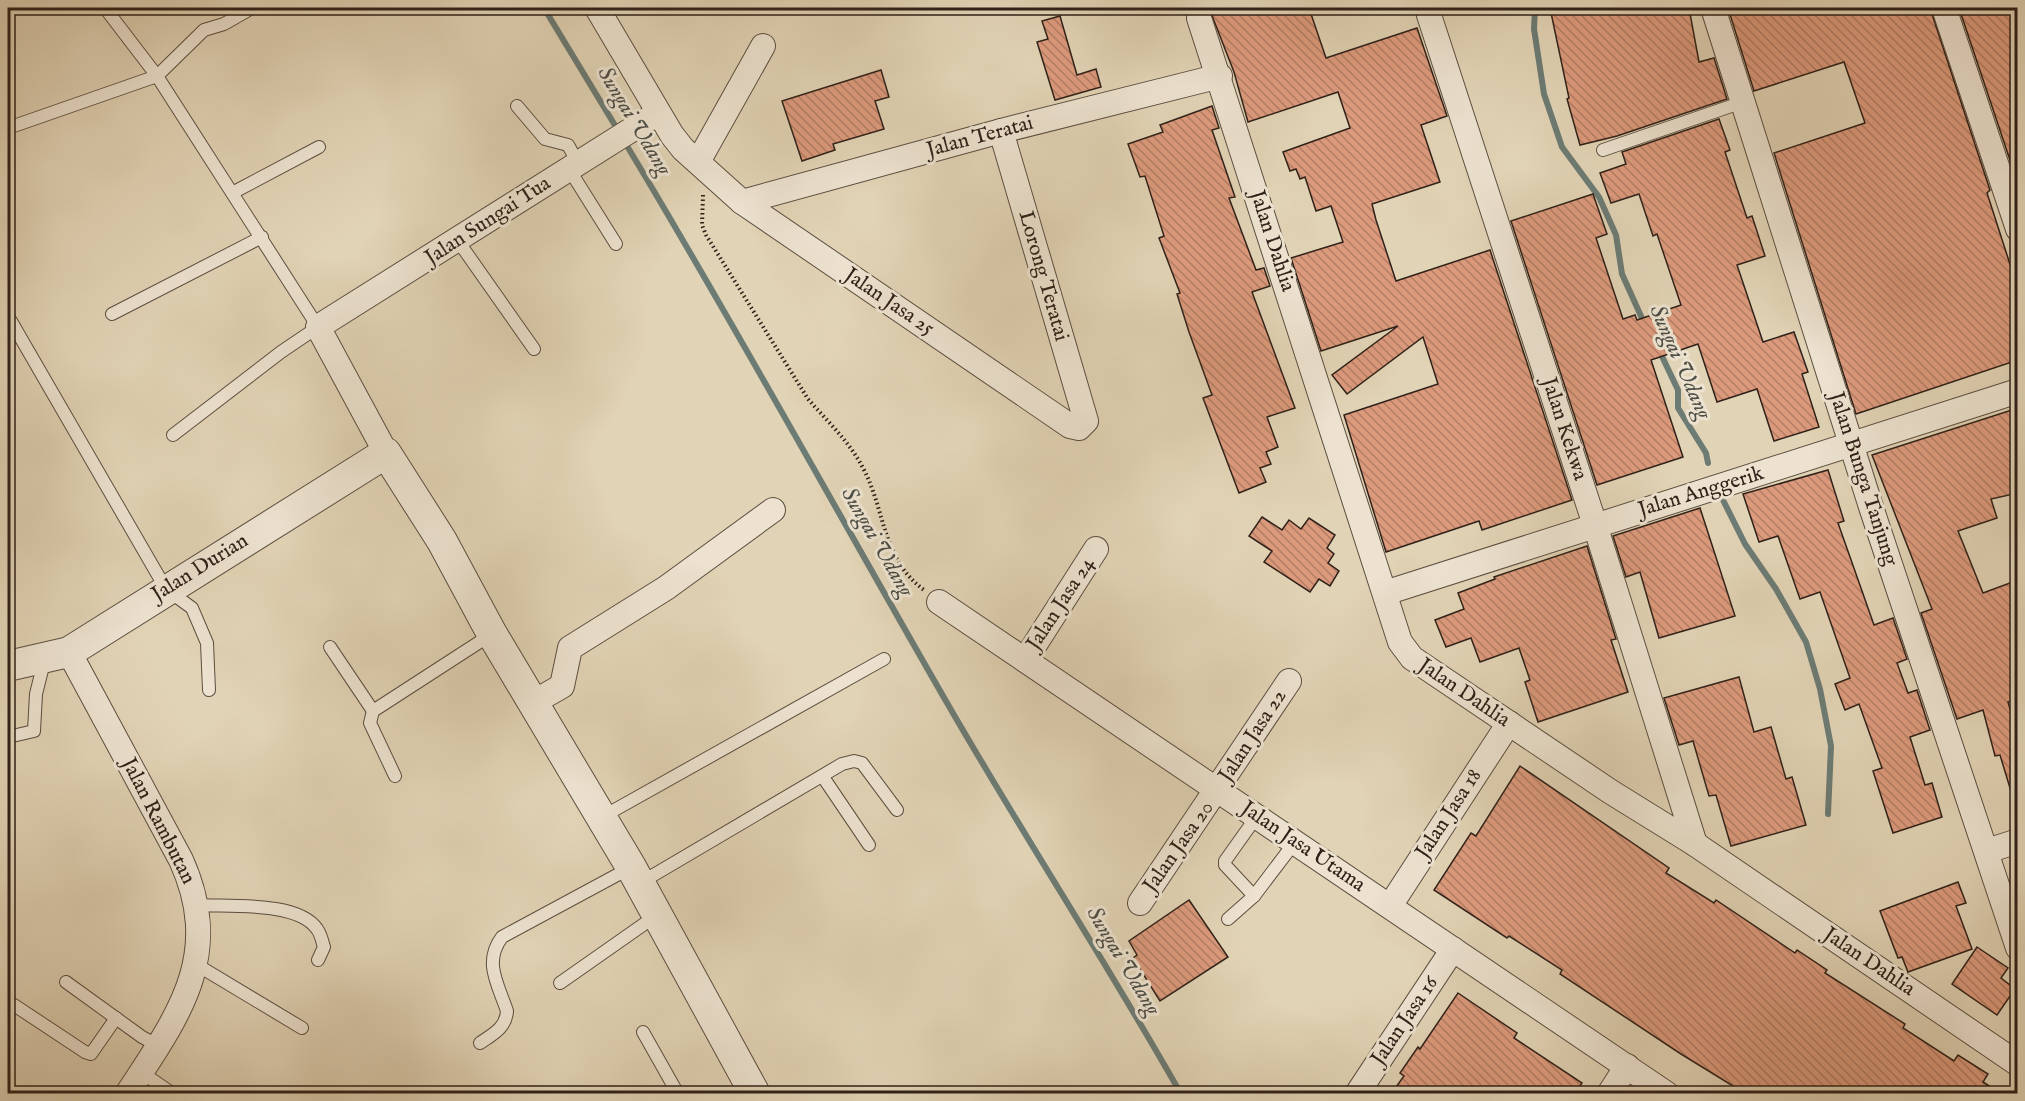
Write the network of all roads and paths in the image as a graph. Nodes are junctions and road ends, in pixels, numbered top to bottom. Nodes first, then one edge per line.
1 (105, 8) edge
2 (252, 8) edge
3 (597, 8) edge
4 (1713, 8) edge
5 (1944, 8) edge
6 (1429, 15) dead end
7 (1199, 18) dead end
8 (762, 46) dead end
9 (157, 76) junction
10 (1220, 76) junction
11 (1743, 102) junction
12 (517, 106) dead end
13 (658, 113) junction
14 (8, 128) edge
15 (1001, 131) junction
16 (319, 147) dead end
17 (1603, 150) dead end
18 (580, 162) junction
19 (698, 162) junction
20 (234, 192) junction
21 (742, 202) junction
22 (2018, 230) edge
23 (262, 237) junction
24 (458, 242) junction
25 (616, 244) dead end
26 (112, 314) dead end
27 (8, 316) edge
28 (318, 327) junction
29 (534, 349) dead end
30 (2018, 391) edge
31 (1086, 421) joint
32 (173, 435) dead end
33 (1852, 444) junction
34 (386, 453) junction
35 (773, 510) dead end
36 (1595, 525) junction
37 (1096, 549) dead end
38 (166, 589) junction
39 (1385, 593) junction
40 (939, 602) joint
41 (492, 634) junction
42 (330, 647) dead end
43 (57, 655) junction
44 (884, 658) dead end
45 (1025, 660) junction
46 (8, 666) edge
47 (1289, 681) dead end
48 (209, 690) dead end
49 (534, 702) junction
50 (373, 711) junction
51 (1509, 723) junction
52 (8, 737) edge
53 (395, 776) dead end
54 (823, 777) junction
55 (1218, 790) junction
56 (897, 810) dead end
57 (1257, 816) junction
58 (602, 817) junction
59 (2018, 840) edge
60 (1294, 842) junction
61 (869, 844) dead end
62 (1695, 844) junction
63 (1987, 851) junction
64 (636, 875) junction
65 (1254, 896) junction
66 (1140, 903) dead end
67 (198, 905) junction
68 (1390, 906) junction
69 (657, 915) junction
70 (1228, 919) dead end
71 (2018, 948) edge
72 (1454, 949) junction
73 (318, 960) dead end
74 (197, 965) junction
75 (66, 982) dead end
76 (560, 983) dead end
77 (14, 1005) dead end
78 (116, 1018) junction
79 (302, 1028) dead end
80 (643, 1032) dead end
81 (480, 1043) dead end
82 (159, 1046) junction
83 (2018, 1064) edge
84 (1627, 1066) junction
85 (141, 1072) junction
86 (127, 1094) edge
87 (173, 1094) edge
88 (678, 1094) edge
89 (755, 1094) edge
90 (1357, 1094) edge
91 (1609, 1094) edge
92 (1667, 1094) edge

1 - 9 lane
2 - 9 lane
3 - 13 street, Jalan Jasa 25
4 - 11 street, Jalan Bunga Tanjung
5 - 22 street
6 - 36 street, Jalan Kekwa
7 - 10 street, Jalan Dahlia
8 - 19 street
9 - 14 lane
9 - 20 lane
10 - 15 street, Jalan Teratai
10 - 39 street, Jalan Dahlia
11 - 17 lane
11 - 33 street, Jalan Bunga Tanjung
12 - 18 lane
13 - 18 street, Jalan Sungai Tua
13 - 19 street, Jalan Jasa 25
15 - 21 street, Jalan Teratai
15 - 31 street, Lorong Teratai
16 - 20 lane
18 - 24 street, Jalan Sungai Tua
18 - 25 lane
19 - 21 street, Jalan Jasa 25
19 - 40 path
20 - 23 lane
21 - 31 street, Jalan Jasa 25
23 - 26 lane
23 - 28 lane
24 - 28 street, Jalan Sungai Tua
24 - 29 lane
27 - 38 lane
28 - 32 lane
28 - 34 street
30 - 33 street, Jalan Anggerik
33 - 36 street, Jalan Anggerik
33 - 63 street, Jalan Bunga Tanjung
34 - 38 street, Jalan Durian
34 - 41 street
35 - 49 street
36 - 39 street, Jalan Anggerik
36 - 62 street, Jalan Kekwa
37 - 45 street, Jalan Jasa 24
38 - 43 street, Jalan Durian
38 - 48 lane
39 - 51 street, Jalan Dahlia
40 - 45 street, Jalan Jasa Utama
41 - 49 street
41 - 50 lane
42 - 50 lane
43 - 46 street, Jalan Durian
43 - 52 lane
43 - 67 street, Jalan Rambutan
44 - 58 lane
45 - 55 street, Jalan Jasa Utama
47 - 55 street, Jalan Jasa 22
49 - 58 street
50 - 53 lane
51 - 62 street, Jalan Dahlia
51 - 68 street, Jalan Jasa 18
54 - 56 lane
54 - 61 lane
54 - 64 lane
55 - 57 street, Jalan Jasa Utama
55 - 66 street, Jalan Jasa 20
57 - 60 street, Jalan Jasa Utama
57 - 65 lane
58 - 64 street
59 - 63 street
60 - 65 lane
60 - 68 street, Jalan Jasa Utama
62 - 83 street, Jalan Dahlia
63 - 71 street, Jalan Bunga Tanjung
64 - 69 street
64 - 81 lane
65 - 70 lane
67 - 73 lane
67 - 74 street, Jalan Rambutan
68 - 72 street, Jalan Jasa Utama
69 - 76 lane
69 - 89 street
72 - 84 street, Jalan Jasa Utama
72 - 90 street, Jalan Jasa 16
74 - 79 lane
74 - 82 street, Jalan Rambutan
75 - 78 lane
77 - 78 lane
78 - 82 lane
80 - 88 lane
82 - 85 street, Jalan Rambutan
84 - 91 street
84 - 92 street, Jalan Jasa Utama
85 - 86 street, Jalan Rambutan
85 - 87 lane

